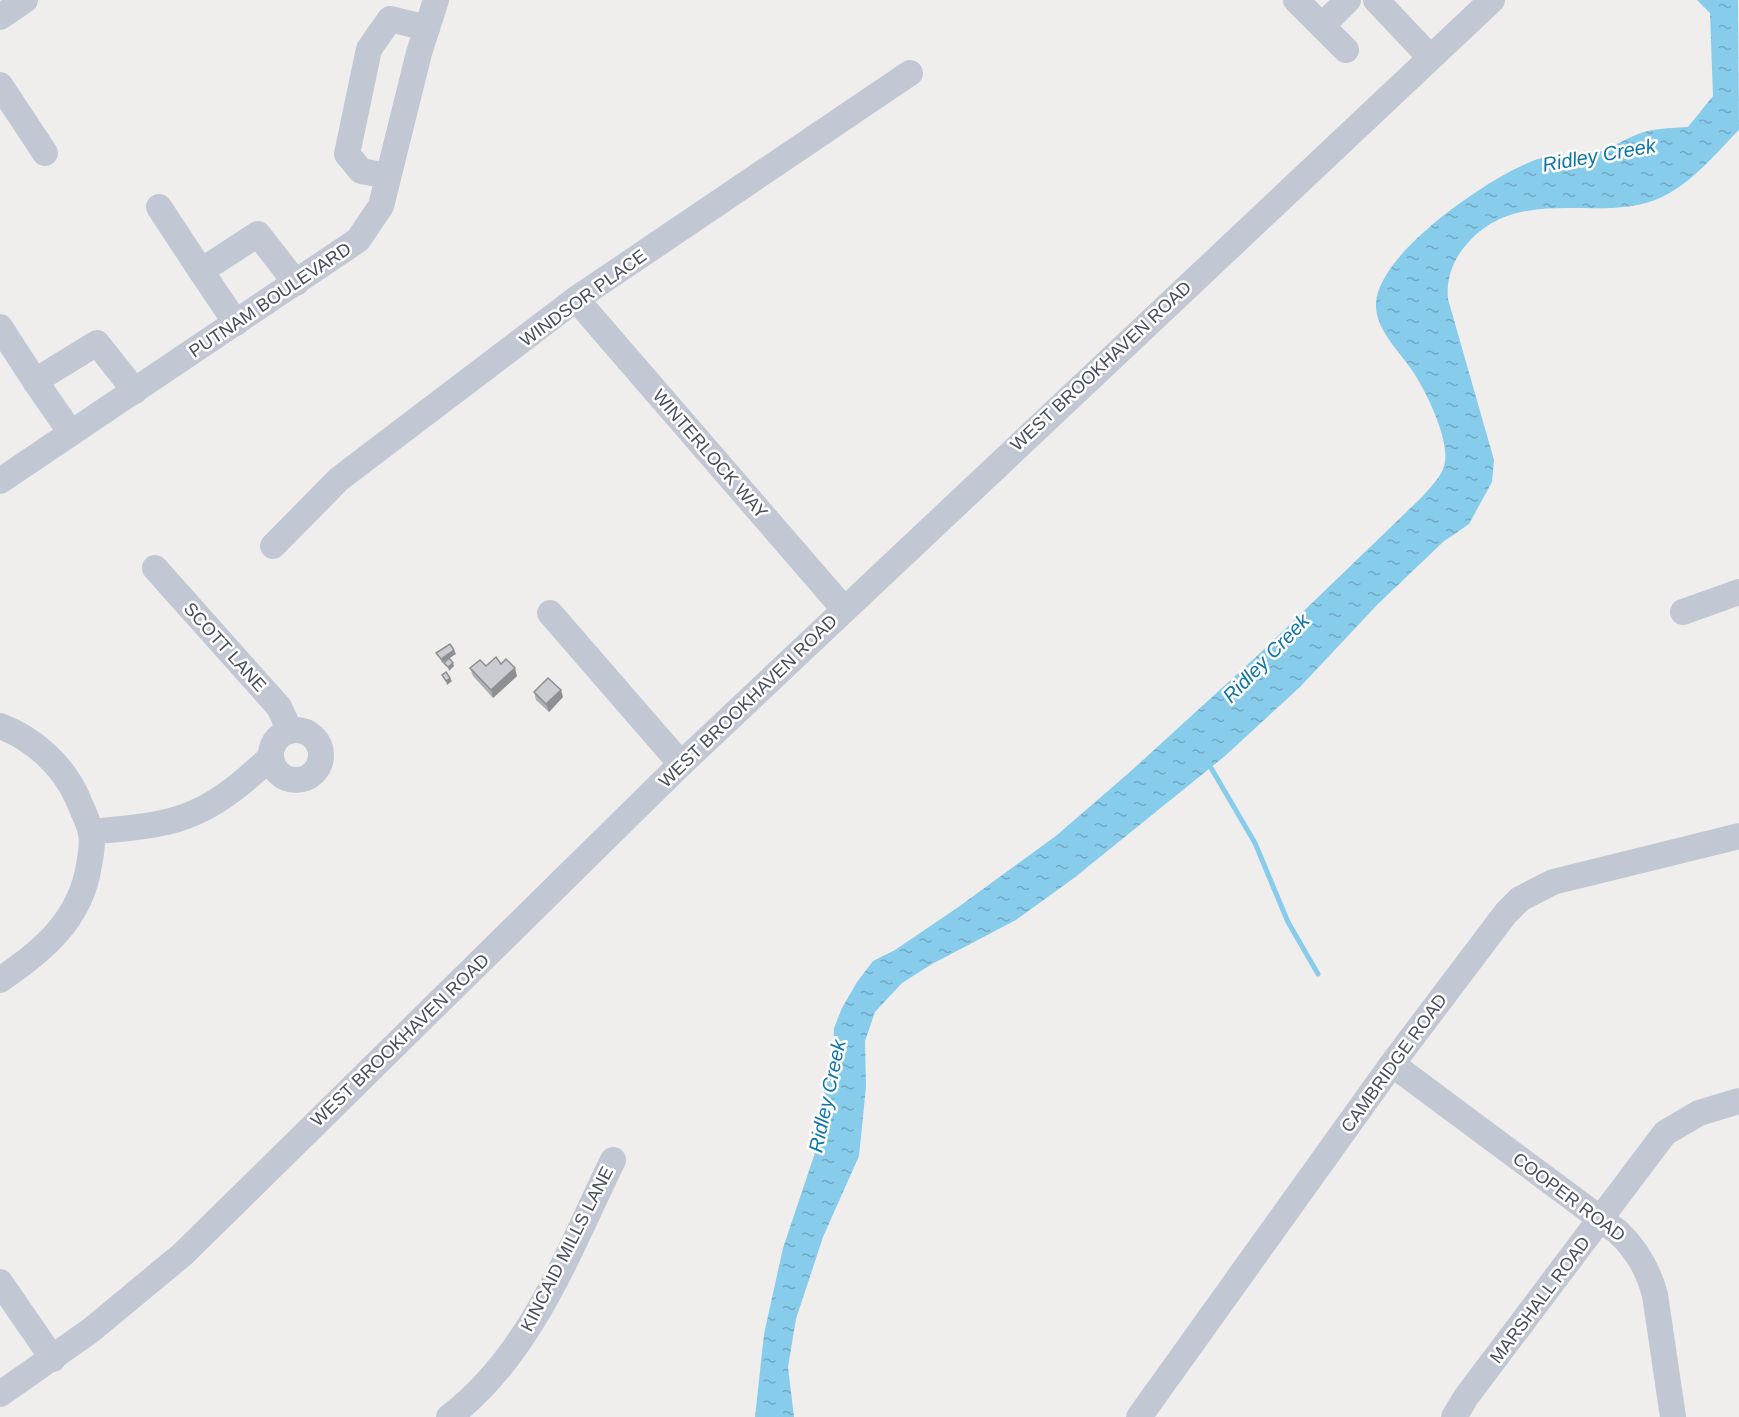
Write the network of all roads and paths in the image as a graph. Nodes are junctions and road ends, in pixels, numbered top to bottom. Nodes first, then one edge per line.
1 (25, 0) edge
2 (436, 0) edge
3 (1296, 0) edge
4 (1348, 0) edge
5 (1376, 0) edge
6 (1492, 0) edge
7 (0, 16) edge
8 (1322, 26) junction
9 (427, 28) junction
10 (1346, 50) dead end
11 (1429, 56) junction
12 (910, 73) dead end
13 (0, 85) edge
14 (45, 153) dead end
15 (388, 176) junction
16 (159, 207) dead end
17 (201, 271) junction
18 (296, 282) junction
19 (576, 299) junction
20 (236, 323) junction
21 (0, 327) edge
22 (35, 381) junction
23 (135, 390) junction
24 (72, 433) junction
25 (0, 481) edge
26 (273, 546) dead end
27 (155, 568) dead end
28 (1739, 592) edge
29 (844, 609) junction
30 (1683, 612) dead end
31 (550, 613) dead end
32 (0, 726) edge
33 (290, 731) junction
34 (271, 758) junction
35 (681, 764) junction
36 (91, 832) junction
37 (1739, 836) edge
38 (0, 980) edge
39 (1392, 1064) junction
40 (1739, 1101) edge
41 (613, 1160) dead end
42 (1601, 1219) junction
43 (0, 1282) edge
44 (53, 1359) junction
45 (0, 1394) edge
46 (449, 1417) edge
47 (1139, 1417) edge
48 (1454, 1417) edge
49 (1673, 1417) edge

1 - 7 street
2 - 9 street, PUTNAM BOULEVARD
3 - 8 street
4 - 8 street
5 - 11 street
6 - 11 street, WEST BROOKHAVEN ROAD
8 - 10 street
9 - 15 street, PUTNAM BOULEVARD
9 - 15 street
11 - 29 street, WEST BROOKHAVEN ROAD
12 - 19 street, WINDSOR PLACE
13 - 14 street
15 - 18 street, PUTNAM BOULEVARD
16 - 17 street
17 - 18 street
17 - 20 street
18 - 20 street, PUTNAM BOULEVARD
19 - 26 street, WINDSOR PLACE
19 - 29 street, WINTERLOCK WAY
20 - 23 street, PUTNAM BOULEVARD
21 - 22 street
22 - 23 street
22 - 24 street
23 - 24 street, PUTNAM BOULEVARD
24 - 25 street, PUTNAM BOULEVARD
27 - 33 street, SCOTT LANE
28 - 30 street
29 - 35 street, WEST BROOKHAVEN ROAD
31 - 35 street
32 - 36 street
33 - 34 street
33 - 34 street
34 - 36 street
35 - 44 street, WEST BROOKHAVEN ROAD
36 - 38 street
37 - 39 street, CAMBRIDGE ROAD
39 - 42 street, COOPER ROAD
39 - 47 street, CAMBRIDGE ROAD
40 - 42 street, MARSHALL ROAD
41 - 46 street, KINCAID MILLS LANE
42 - 48 street, MARSHALL ROAD
42 - 49 street, COOPER ROAD
43 - 44 street
44 - 45 street, WEST BROOKHAVEN ROAD

